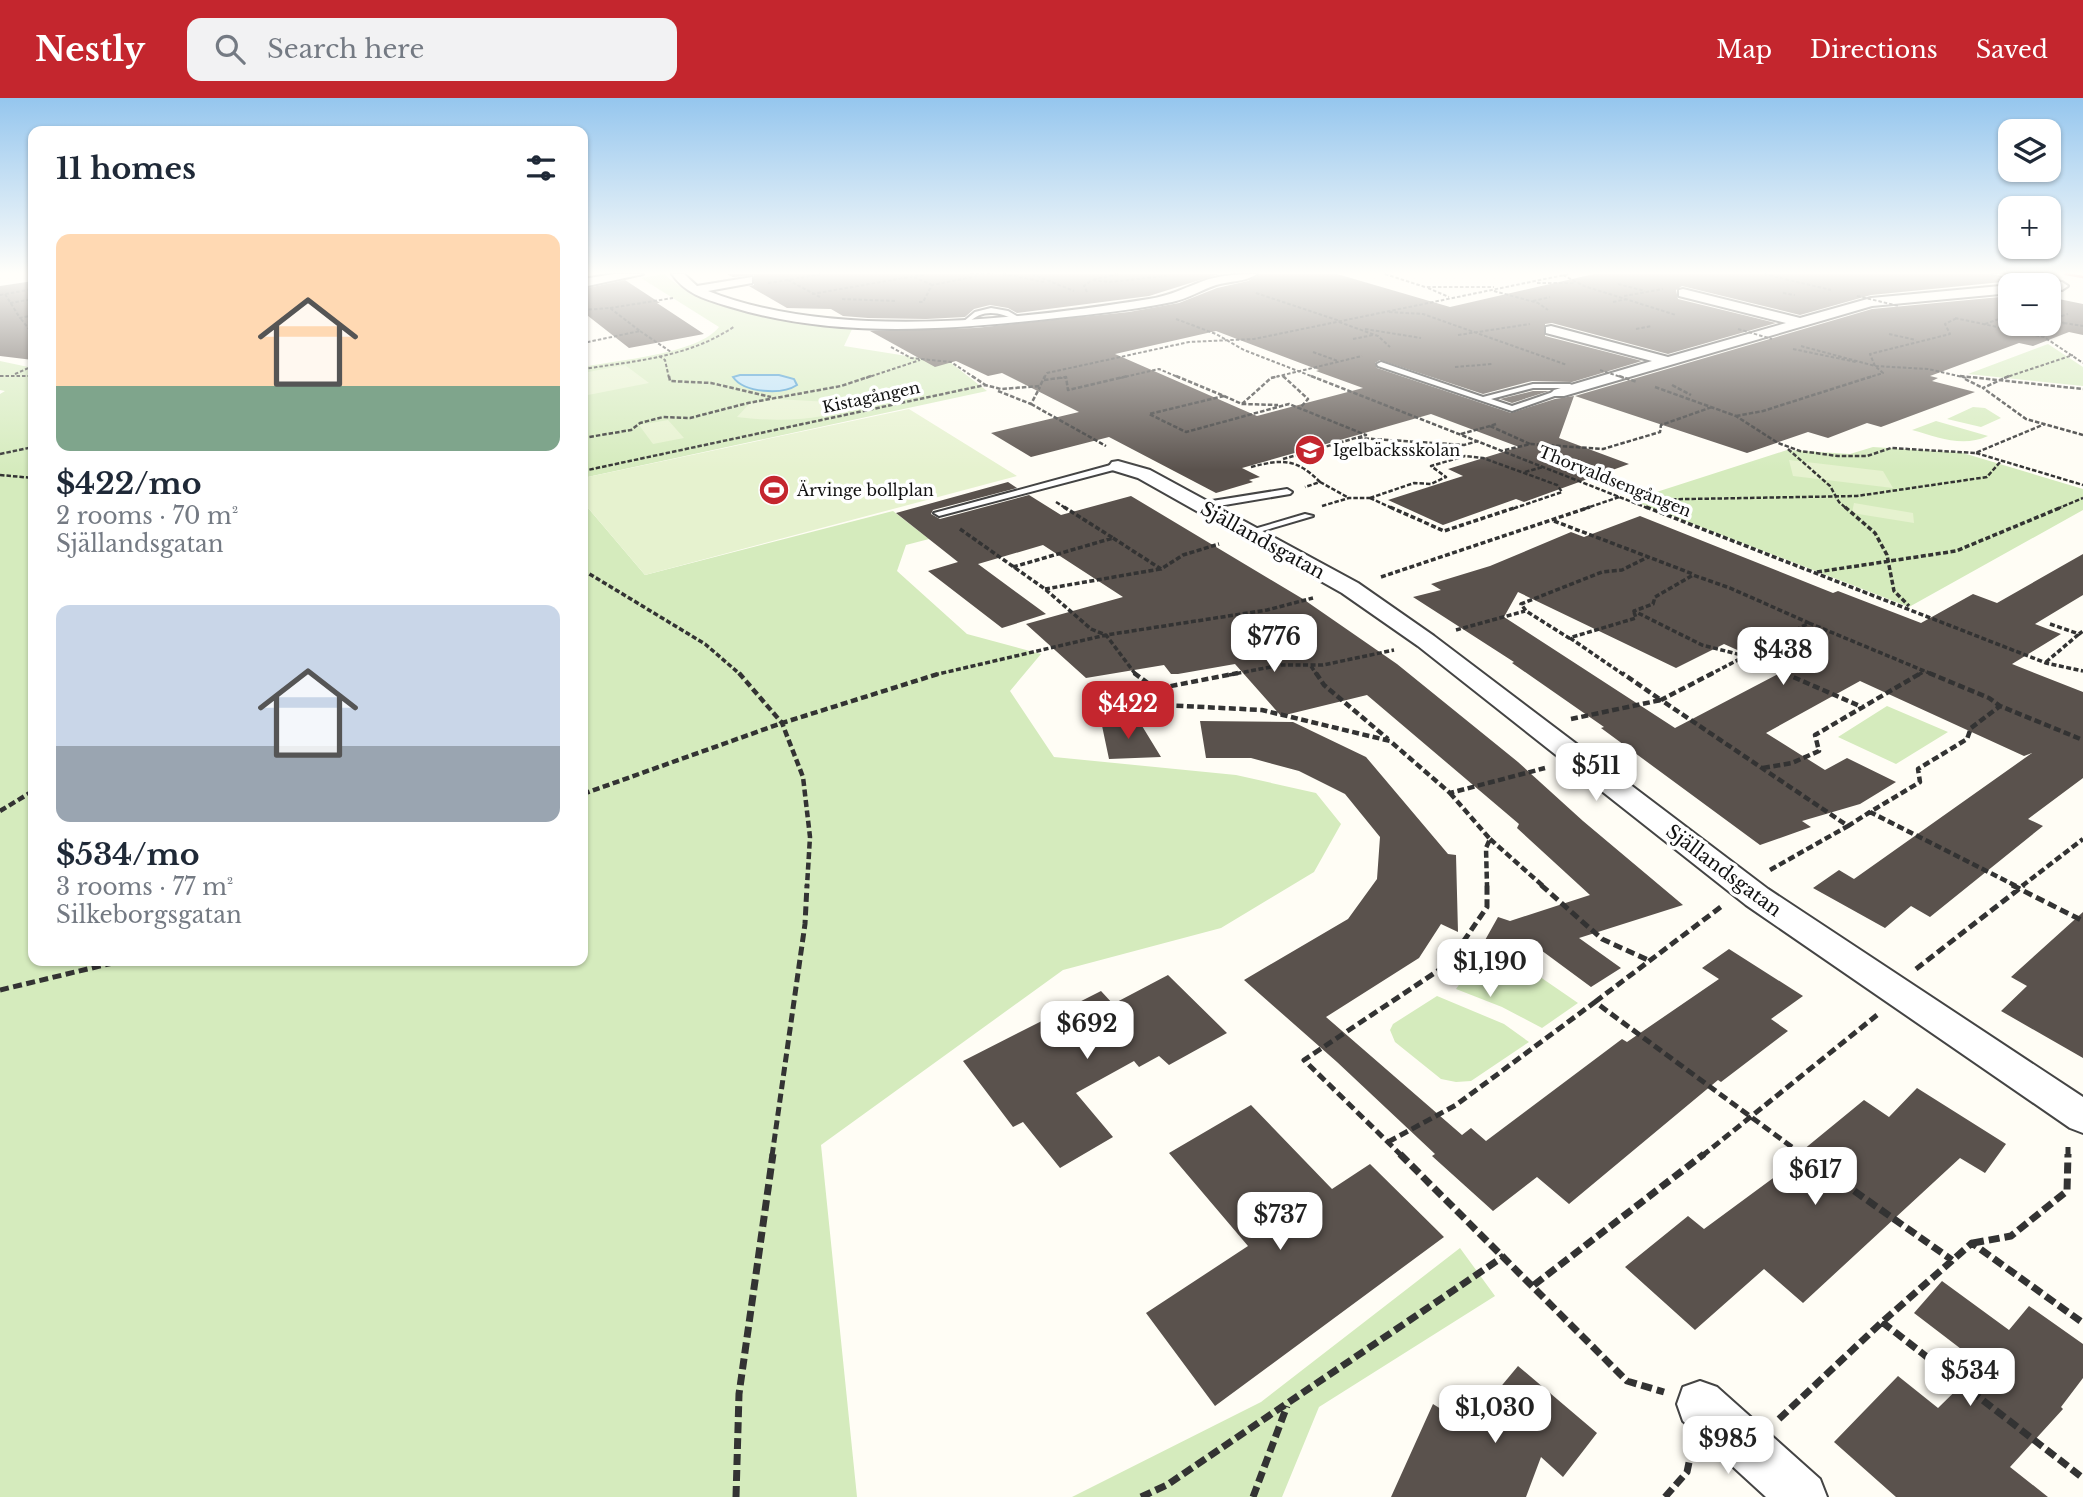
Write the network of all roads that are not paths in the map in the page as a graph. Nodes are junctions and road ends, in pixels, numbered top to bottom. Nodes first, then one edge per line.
1 (1586, 339) edge
2 (1741, 339) edge
3 (1668, 361) junction
4 (1381, 364) dead end
5 (1582, 386) junction
6 (1559, 393) joint
7 (1483, 399) junction
8 (1118, 466) joint
9 (1287, 492) dead end
10 (1202, 506) junction
11 (939, 513) road end
12 (1308, 516) road end
13 (1249, 532) junction
14 (2083, 1117) edge
15 (1700, 1404) road end
16 (1802, 1497) edge

1 - 3 street
2 - 3 street
3 - 5 street
4 - 7 lane
5 - 6 street
5 - 7 lane
6 - 7 lane
8 - 10 street, Själlandsgatan
8 - 11 lane
9 - 10 lane
10 - 13 street, Själlandsgatan
12 - 13 lane
13 - 14 street, Själlandsgatan
15 - 16 street

